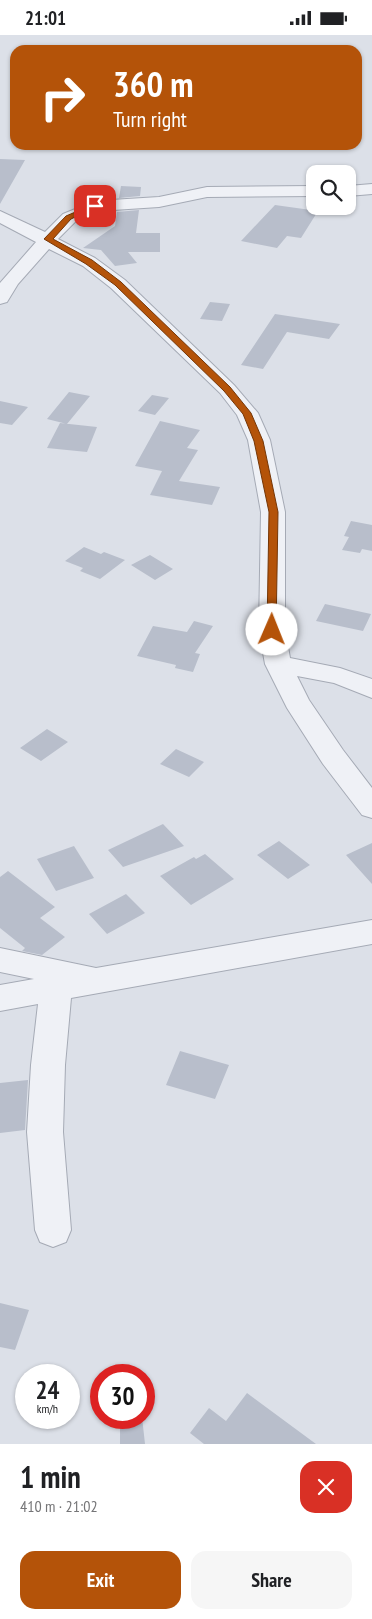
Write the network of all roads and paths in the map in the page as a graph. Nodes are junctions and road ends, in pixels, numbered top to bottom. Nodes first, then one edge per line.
1 (372, 189) edge
2 (356, 190) edge
3 (306, 191) edge
4 (0, 216) edge
5 (48, 239) junction
6 (0, 298) edge
7 (278, 664) junction
8 (372, 689) edge
9 (372, 808) edge
10 (372, 932) edge
11 (0, 960) edge
12 (101, 981) junction
13 (56, 989) junction
14 (0, 998) edge
15 (53, 1230) dead end

1 - 2 street
3 - 5 street
4 - 5 street
5 - 6 street
5 - 7 street
7 - 8 street
7 - 9 street
10 - 12 street
11 - 12 street
12 - 13 street
13 - 14 street
13 - 15 street

